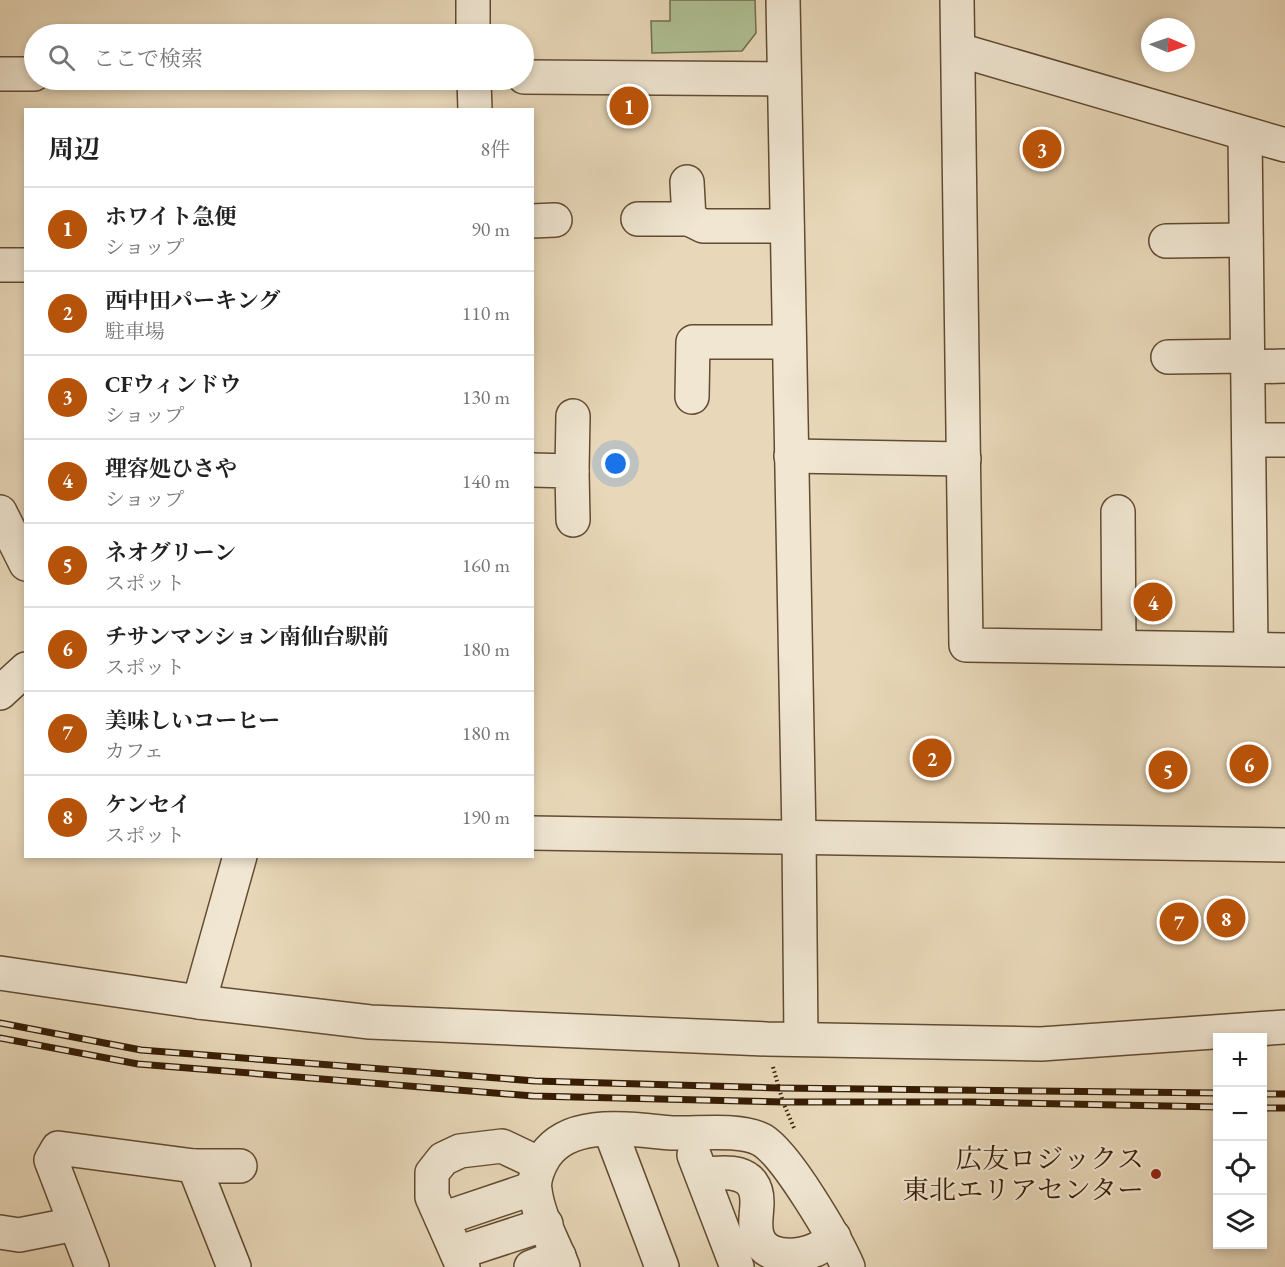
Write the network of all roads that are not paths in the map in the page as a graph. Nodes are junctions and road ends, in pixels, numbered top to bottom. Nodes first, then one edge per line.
1 (473, 0) edge
2 (783, 0) edge
3 (957, 0) edge
4 (473, 24) edge
5 (959, 50) junction
6 (0, 74) edge
7 (24, 74) edge
8 (534, 77) edge
9 (784, 79) junction
10 (474, 90) edge
11 (475, 108) edge
12 (1245, 134) junction
13 (1285, 145) edge
14 (687, 182) dead end
15 (638, 219) dead end
16 (689, 219) junction
17 (787, 226) junction
18 (1246, 240) junction
19 (1166, 241) dead end
20 (0, 265) edge
21 (24, 265) edge
22 (789, 342) junction
23 (1168, 357) dead end
24 (1248, 362) junction
25 (1285, 366) edge
26 (692, 397) dead end
27 (573, 416) dead end
28 (1249, 440) junction
29 (1285, 440) edge
30 (791, 456) junction
31 (964, 459) junction
32 (534, 470) edge
33 (572, 471) junction
34 (0, 512) edge
35 (1118, 512) dead end
36 (573, 520) dead end
37 (24, 560) edge
38 (1119, 647) junction
39 (1251, 648) junction
40 (1285, 650) edge
41 (24, 671) edge
42 (0, 693) edge
43 (534, 833) edge
44 (799, 837) junction
45 (1285, 845) edge
46 (239, 858) edge
47 (0, 973) edge
48 (199, 1002) junction
49 (1285, 1028) edge
50 (801, 1039) junction
51 (610, 1130) junction
52 (686, 1134) junction
53 (194, 1166) junction
54 (240, 1166) dead end
55 (702, 1175) junction
56 (537, 1176) junction
57 (442, 1219) junction
58 (75, 1224) junction
59 (546, 1224) junction
60 (0, 1232) edge
61 (834, 1237) junction
62 (460, 1260) edge
63 (551, 1264) edge
64 (92, 1267) edge
65 (234, 1267) edge
66 (662, 1267) edge
67 (737, 1267) edge
68 (848, 1267) edge

1 - 4 street
2 - 9 street
3 - 5 street
5 - 12 street
5 - 31 street
6 - 7 street
8 - 9 street
9 - 17 street
10 - 11 street
12 - 13 street
12 - 18 street
14 - 16 street
15 - 16 street
16 - 17 street
17 - 22 street
18 - 19 street
18 - 24 street
20 - 21 street
22 - 26 street
22 - 30 street
23 - 24 street
24 - 25 street
24 - 28 street
27 - 33 street
28 - 29 street
28 - 39 street
30 - 31 street
30 - 44 street
31 - 38 street
32 - 33 street
33 - 36 street
34 - 37 street
35 - 38 street
38 - 39 street
39 - 40 street
41 - 42 street
43 - 44 street
44 - 45 street
44 - 50 street
46 - 48 street
47 - 48 street
48 - 50 street
49 - 50 street
51 - 52 street
51 - 56 street
51 - 66 street
52 - 55 street
52 - 61 street
53 - 54 street
53 - 58 street
53 - 65 street
55 - 61 street
55 - 67 street
56 - 57 street
56 - 57 street
56 - 59 street
57 - 62 street
58 - 60 street
58 - 64 street
59 - 62 street
59 - 63 street
61 - 68 street

